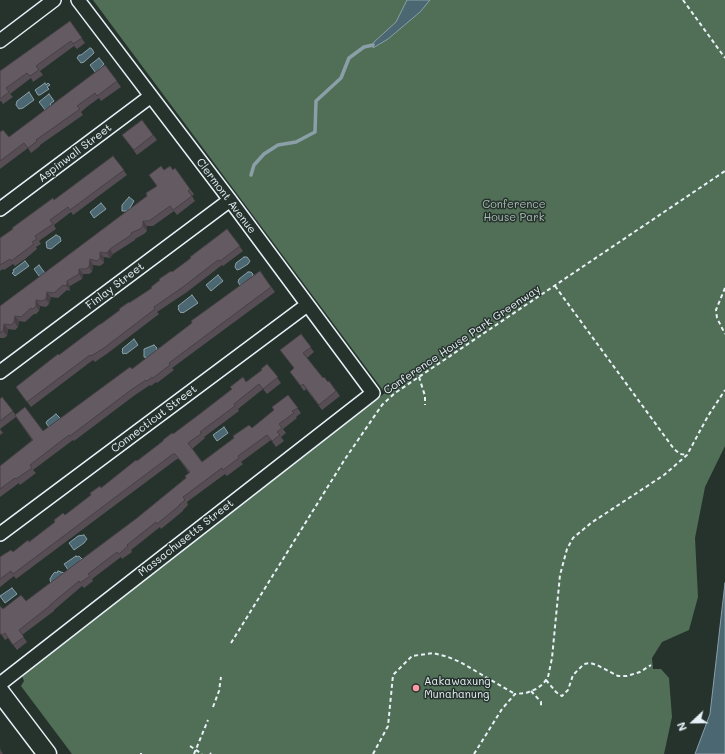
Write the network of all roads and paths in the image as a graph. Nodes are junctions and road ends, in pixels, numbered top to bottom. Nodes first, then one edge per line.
1 (54, 0) edge
2 (78, 0) edge
3 (683, 0) edge
4 (0, 41) edge
5 (725, 58) edge
6 (151, 96) junction
7 (725, 171) edge
8 (230, 200) junction
9 (0, 209) edge
10 (555, 286) junction
11 (725, 288) edge
12 (307, 304) junction
13 (725, 334) edge
14 (0, 372) edge
15 (419, 377) junction
16 (725, 390) edge
17 (373, 393) joint
18 (425, 405) dead end
19 (687, 455) junction
20 (0, 534) edge
21 (231, 643) dead end
22 (651, 665) dead end
23 (221, 676) dead end
24 (546, 680) junction
25 (0, 684) edge
26 (531, 691) junction
27 (0, 692) edge
28 (515, 694) junction
29 (213, 707) dead end
30 (541, 708) dead end
31 (208, 720) dead end
32 (190, 746) dead end
33 (196, 750) junction
34 (47, 754) edge
35 (194, 754) edge
36 (202, 754) edge
37 (373, 754) edge
38 (474, 754) edge

1 - 4 street
2 - 6 street, Clermont Avenue
3 - 5 path
6 - 8 street, Clermont Avenue
6 - 9 street, Aspinwall Street
7 - 10 path, Conference House Park Greenway
8 - 12 street, Clermont Avenue
8 - 14 street, Finlay Street
10 - 15 path, Conference House Park Greenway
10 - 19 path
11 - 13 path
12 - 17 street, Clermont Avenue
12 - 20 street, Connecticut Street
15 - 18 path
15 - 21 path, Conference House Park Greenway
16 - 19 path
17 - 25 street, Massachusetts Street
19 - 24 path
22 - 24 path
23 - 29 path
24 - 26 path
26 - 28 path
26 - 30 path
27 - 34 street
28 - 37 path
28 - 38 path
31 - 33 path
32 - 33 path
33 - 35 path
33 - 36 path

